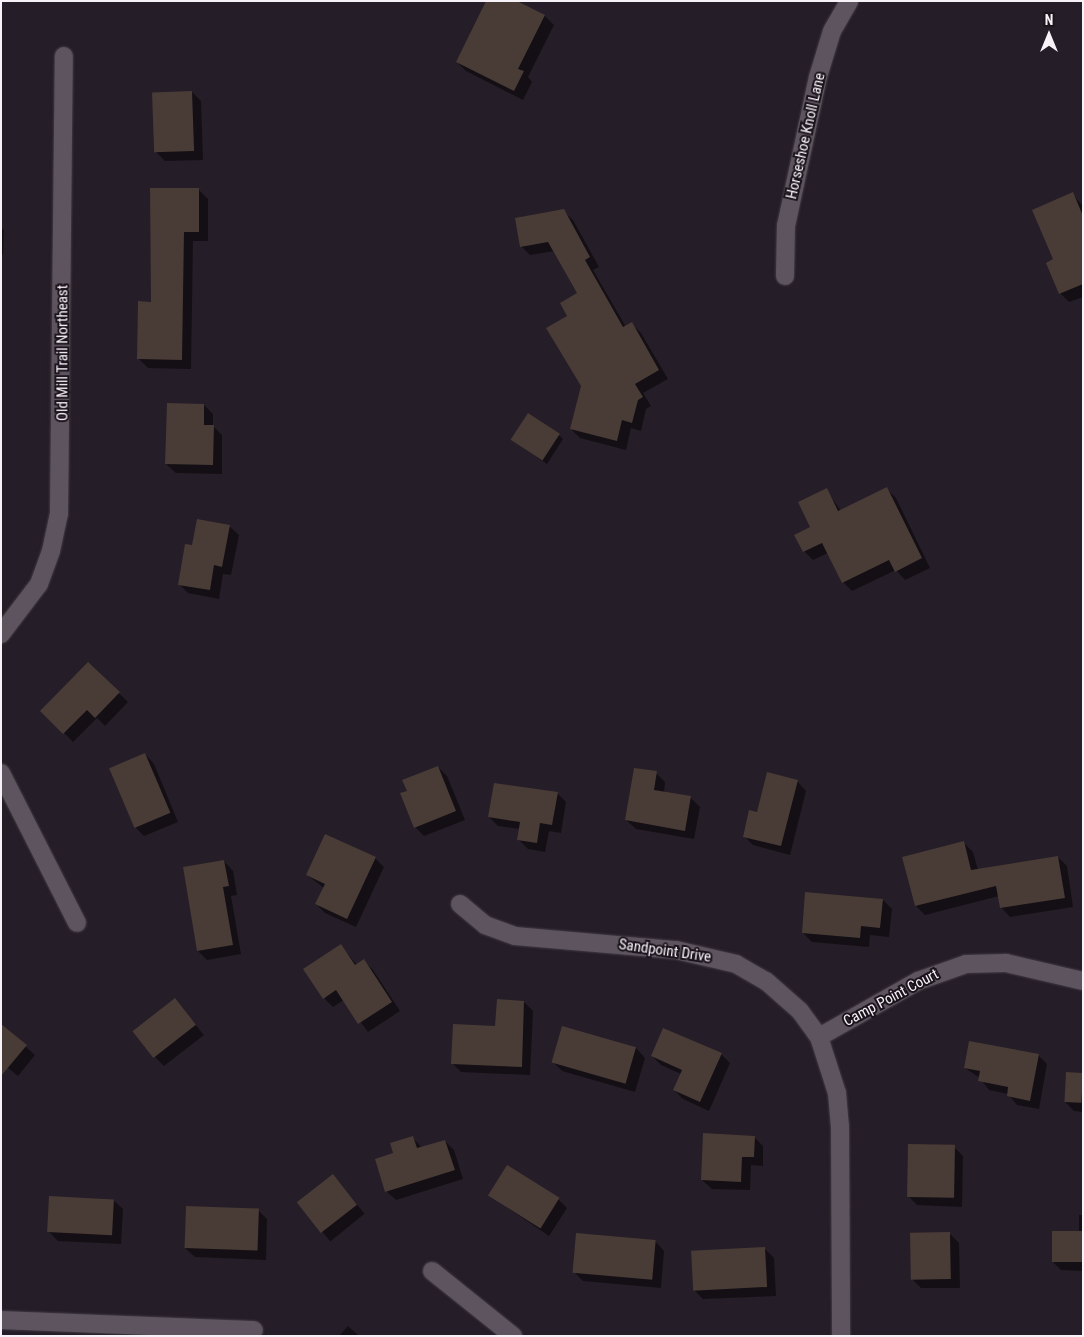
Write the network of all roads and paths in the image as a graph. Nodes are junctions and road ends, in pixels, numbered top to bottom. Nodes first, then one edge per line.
1 (849, 1) edge
2 (64, 56) dead end
3 (785, 276) dead end
4 (1, 634) edge
5 (1, 773) edge
6 (460, 904) dead end
7 (77, 923) dead end
8 (1083, 981) edge
9 (819, 1037) junction
10 (432, 1270) dead end
11 (1, 1320) edge
12 (112, 1330) edge
13 (254, 1330) dead end
14 (513, 1336) edge
15 (841, 1336) edge

1 - 3 street, Horseshoe Knoll Lane
2 - 4 street, Old Mill Trail Northeast
5 - 7 street
6 - 9 street, Sandpoint Drive
8 - 9 street, Camp Point Court
9 - 15 street, Sandpoint Drive
10 - 14 street
11 - 12 street
12 - 13 street

